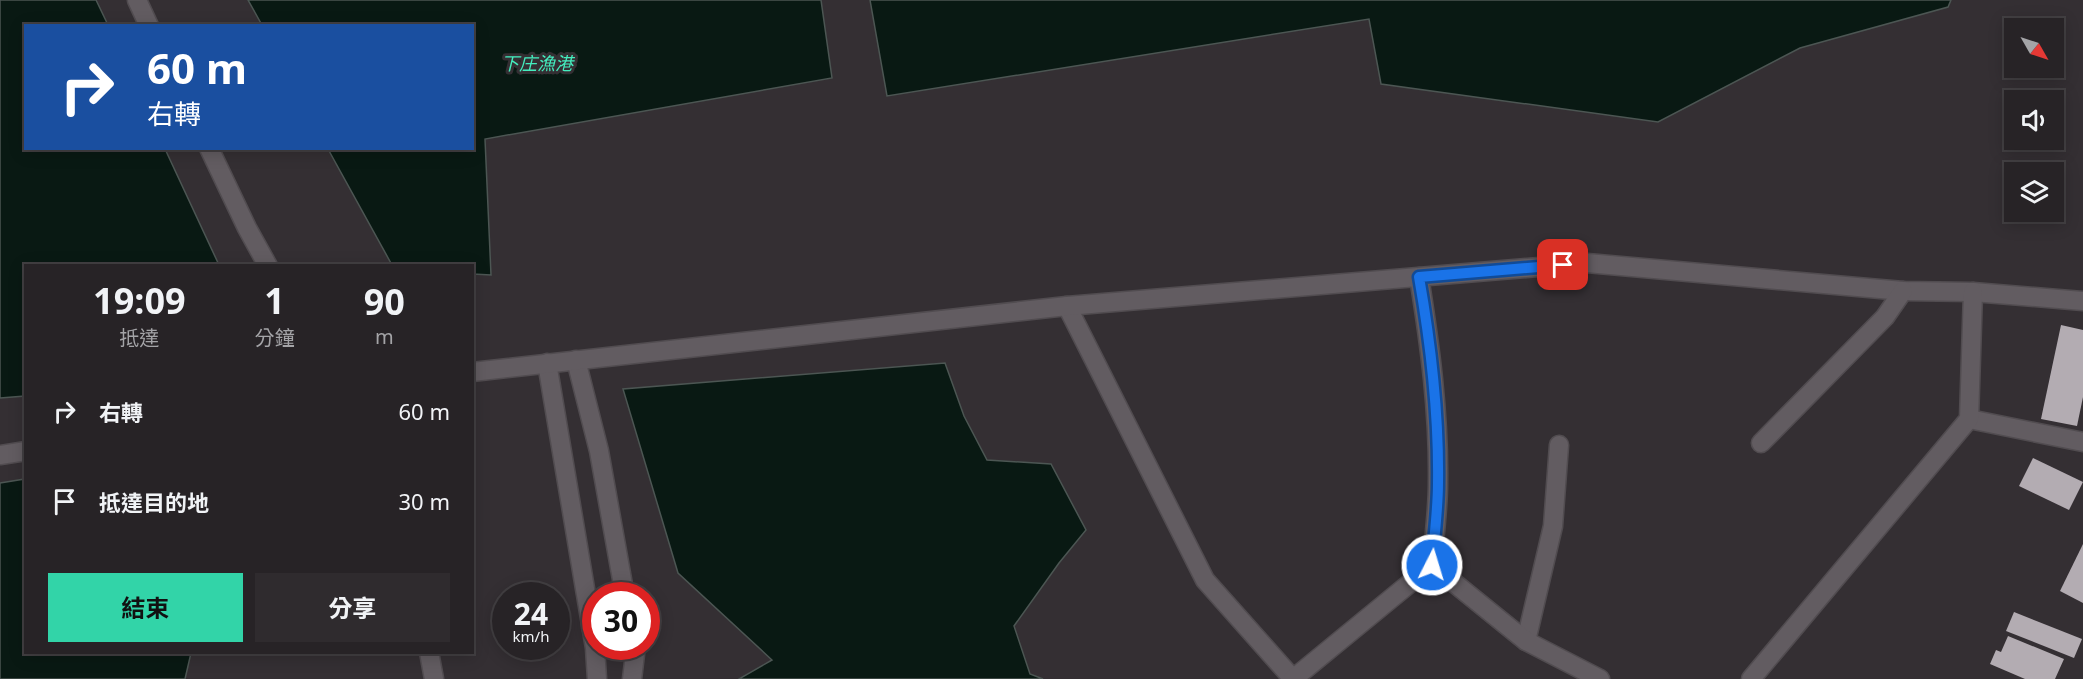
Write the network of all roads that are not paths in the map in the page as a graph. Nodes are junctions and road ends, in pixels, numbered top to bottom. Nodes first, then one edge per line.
1 (137, 0) edge
2 (148, 24) edge
3 (209, 150) edge
4 (267, 264) edge
5 (1419, 277) junction
6 (1903, 291) junction
7 (1973, 292) junction
8 (2083, 302) edge
9 (1067, 306) junction
10 (576, 360) junction
11 (547, 363) junction
12 (474, 372) edge
13 (1970, 419) junction
14 (2083, 442) edge
15 (1761, 443) dead end
16 (1559, 445) dead end
17 (24, 451) edge
18 (0, 455) edge
19 (1432, 565) junction
20 (622, 582) edge
21 (1526, 641) junction
22 (429, 654) edge
23 (634, 660) edge
24 (434, 679) edge
25 (597, 679) edge
26 (632, 679) edge
27 (1293, 679) edge
28 (1600, 679) edge
29 (1751, 679) edge

1 - 2 street
3 - 4 street
5 - 6 street
5 - 9 street
5 - 19 street
6 - 7 street
6 - 15 street
7 - 8 street
7 - 13 street
9 - 10 street
9 - 27 street
10 - 11 street
10 - 20 street
11 - 12 street
11 - 25 street
13 - 14 street
13 - 29 street
16 - 21 street
17 - 18 street
19 - 21 street
19 - 27 street
21 - 28 street
22 - 24 street
23 - 26 street

